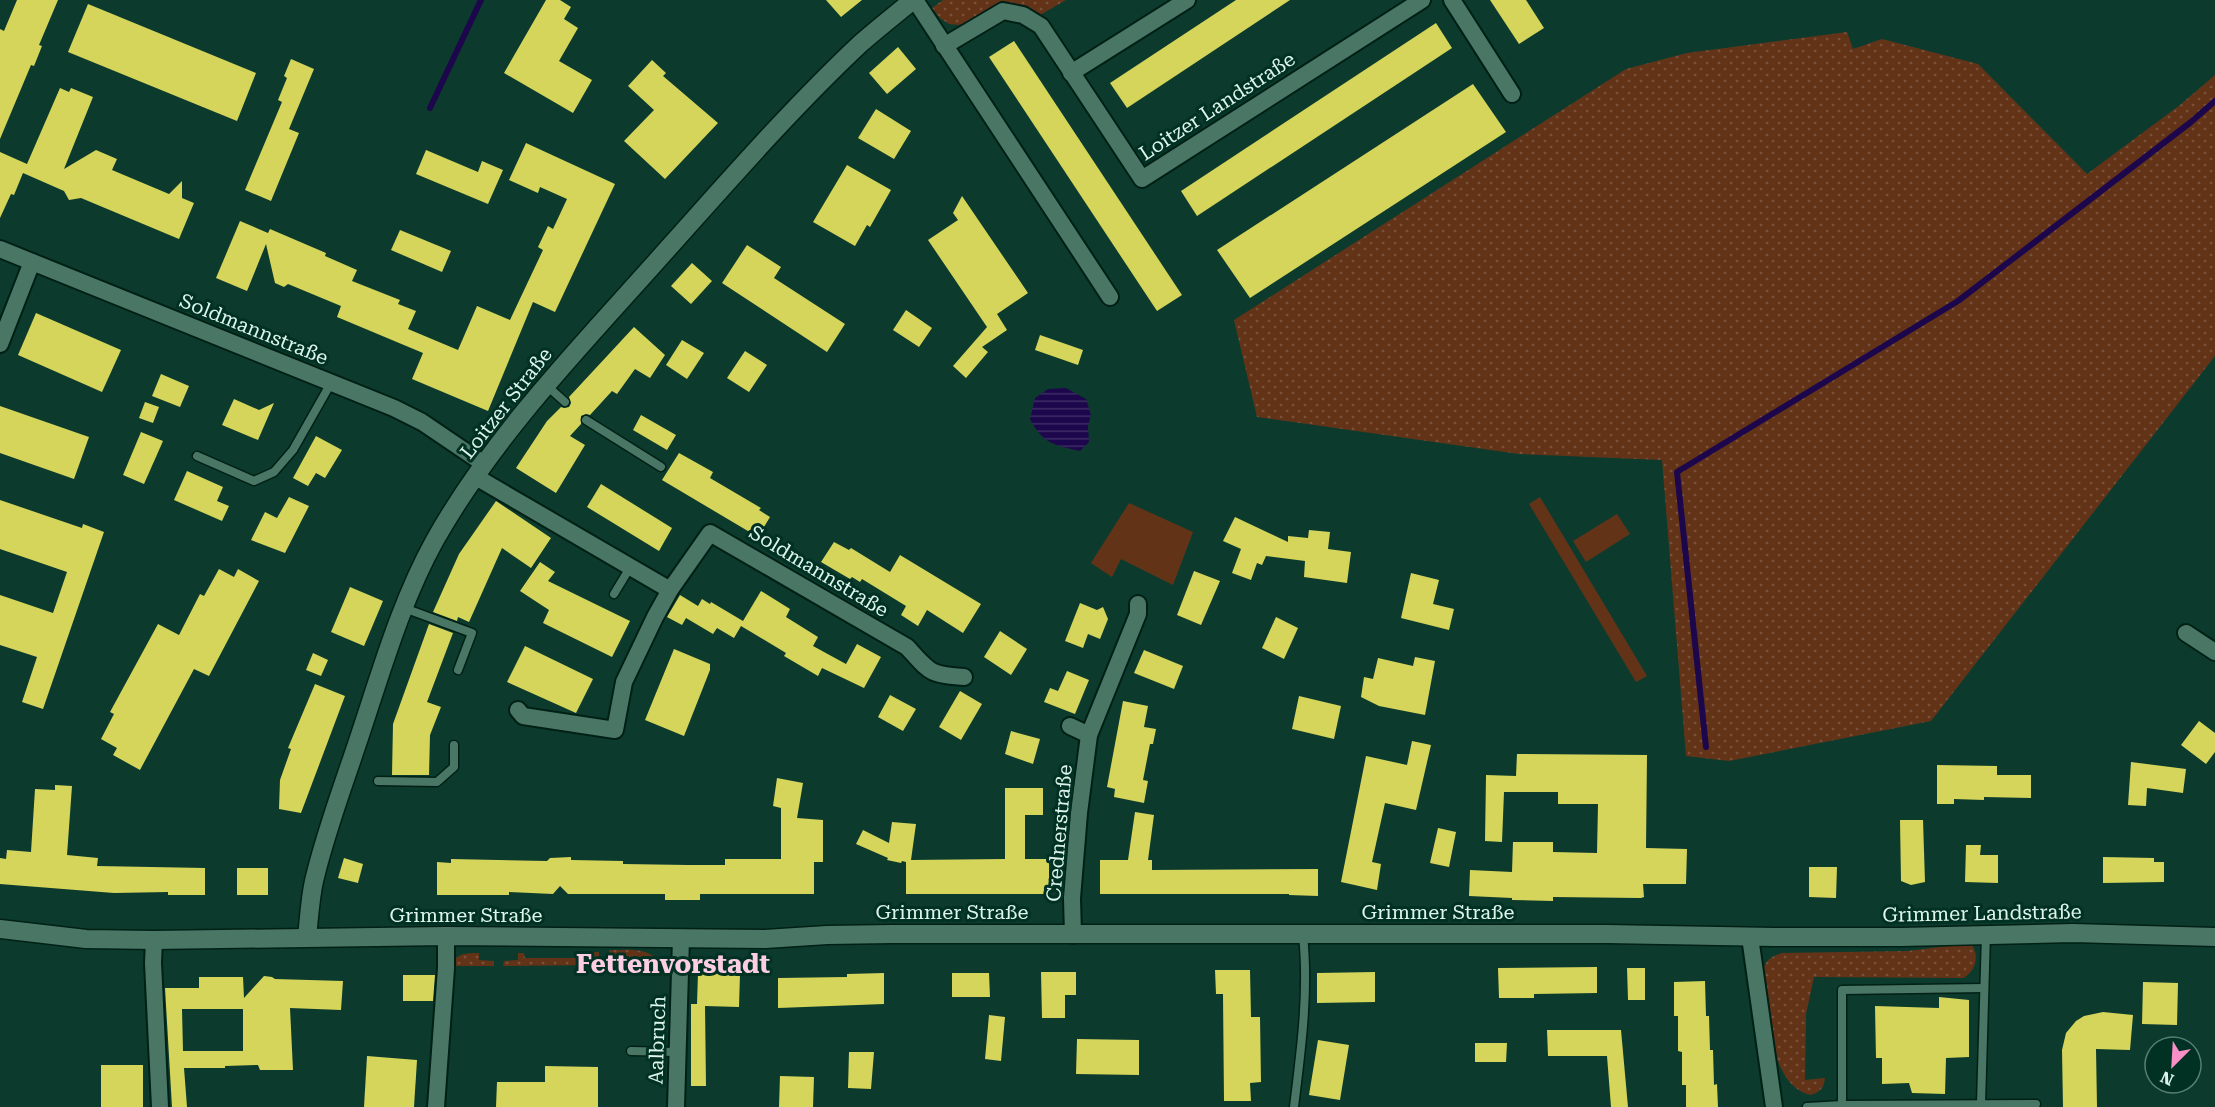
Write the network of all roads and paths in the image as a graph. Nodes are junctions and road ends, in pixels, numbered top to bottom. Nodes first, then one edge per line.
1 (914, 0) edge
2 (1186, 0) edge
3 (1422, 0) edge
4 (1452, 0) edge
5 (944, 46) junction
6 (1071, 73) junction
7 (1512, 94) dead end
8 (0, 249) edge
9 (32, 262) junction
10 (1110, 297) dead end
11 (0, 344) edge
12 (331, 383) junction
13 (546, 385) junction
14 (565, 402) dead end
15 (586, 420) dead end
16 (197, 456) dead end
17 (662, 467) dead end
18 (480, 470) junction
19 (631, 566) junction
20 (670, 590) junction
21 (614, 594) dead end
22 (1138, 604) dead end
23 (404, 609) junction
24 (2186, 633) dead end
25 (2215, 652) edge
26 (458, 670) dead end
27 (964, 677) dead end
28 (519, 710) dead end
29 (1070, 726) dead end
30 (1089, 735) junction
31 (454, 745) dead end
32 (378, 781) dead end
33 (0, 928) edge
34 (1986, 934) junction
35 (1073, 935) junction
36 (1303, 935) junction
37 (446, 936) junction
38 (1750, 937) junction
39 (2215, 937) edge
40 (307, 938) junction
41 (681, 938) junction
42 (154, 940) junction
43 (1984, 988) junction
44 (631, 1051) dead end
45 (677, 1052) junction
46 (1981, 1104) junction
47 (2036, 1104) dead end
48 (1842, 1105) junction
49 (160, 1107) edge
50 (436, 1107) edge
51 (676, 1107) edge
52 (1294, 1107) edge
53 (1774, 1107) edge
54 (1807, 1107) edge

1 - 5 street
1 - 13 main road, Loitzer Straße
2 - 6 street
3 - 6 street, Loitzer Landstraße
4 - 7 street
5 - 6 street, Loitzer Landstraße
5 - 10 street
8 - 9 street, Soldmannstraße
9 - 11 street
9 - 12 street, Soldmannstraße
12 - 16 lane
12 - 18 street, Soldmannstraße
13 - 14 lane
13 - 18 main road, Loitzer Straße
15 - 17 lane
18 - 19 street, Soldmannstraße
18 - 23 main road, Loitzer Straße
19 - 20 street, Soldmannstraße
19 - 21 lane
20 - 27 street, Soldmannstraße
20 - 28 street, Soldmannstraße
22 - 30 street, Crednerstraße
23 - 26 lane
23 - 40 main road, Loitzer Straße
24 - 25 street
29 - 30 street
30 - 35 street, Crednerstraße
31 - 32 lane
33 - 42 main road, Grimmer Straße
34 - 38 main road, Grimmer Landstraße
34 - 39 main road, Grimmer Landstraße
34 - 43 lane
35 - 36 main road, Grimmer Straße
35 - 41 main road, Grimmer Straße
36 - 38 main road, Grimmer Straße
36 - 52 lane
37 - 40 main road, Grimmer Straße
37 - 41 main road, Grimmer Straße
37 - 50 street
38 - 53 street
40 - 42 main road, Grimmer Straße
41 - 45 street, Aalbruch
42 - 49 street
43 - 46 lane
43 - 48 lane
44 - 45 lane
45 - 51 street, Aalbruch
46 - 47 lane
46 - 48 lane
48 - 54 lane

